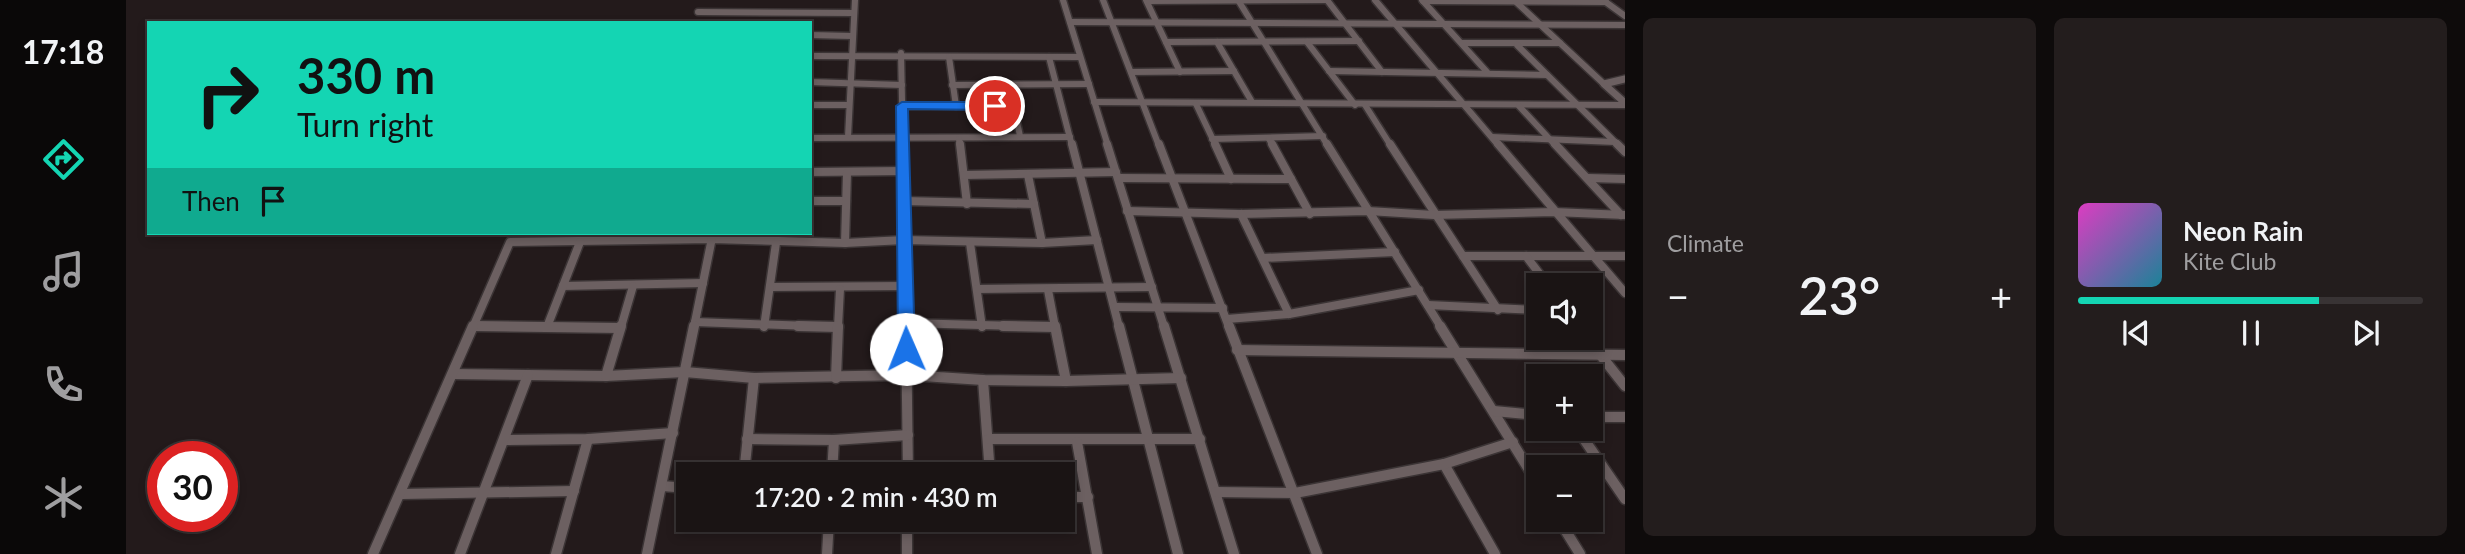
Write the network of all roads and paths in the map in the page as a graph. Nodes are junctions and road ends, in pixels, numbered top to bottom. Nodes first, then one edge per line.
1 (855, 0) edge
2 (1063, 0) edge
3 (1103, 0) edge
4 (1146, 0) edge
5 (1196, 0) edge
6 (1238, 0) edge
7 (1283, 0) edge
8 (1327, 0) edge
9 (1375, 0) edge
10 (1423, 1) edge
11 (1515, 1) edge
12 (1561, 1) edge
13 (1605, 1) edge
14 (698, 12) dead end
15 (757, 12) junction
16 (854, 13) junction
17 (1625, 16) edge
18 (755, 21) edge
19 (1156, 21) junction
20 (1252, 21) junction
21 (1070, 22) junction
22 (1111, 22) junction
23 (1345, 22) junction
24 (1395, 22) junction
25 (1442, 23) junction
26 (1541, 24) junction
27 (1625, 25) edge
28 (812, 36) edge
29 (852, 36) junction
30 (1359, 41) junction
31 (1217, 42) junction
32 (1264, 42) junction
33 (1307, 42) junction
34 (1166, 43) junction
35 (1462, 43) junction
36 (1560, 43) junction
37 (1517, 45) junction
38 (901, 55) junction
39 (812, 56) edge
40 (850, 56) junction
41 (949, 57) junction
42 (1049, 57) junction
43 (1080, 57) junction
44 (1329, 71) junction
45 (1131, 72) junction
46 (1180, 72) junction
47 (1234, 72) junction
48 (1382, 72) junction
49 (1437, 72) junction
50 (1488, 72) junction
51 (1547, 75) junction
52 (1625, 79) edge
53 (812, 82) edge
54 (850, 83) junction
55 (1009, 84) junction
56 (1056, 84) junction
57 (1089, 84) junction
58 (1605, 84) junction
59 (902, 85) junction
60 (953, 85) junction
61 (1094, 102) junction
62 (1142, 102) junction
63 (1252, 102) junction
64 (1302, 103) junction
65 (1196, 104) junction
66 (1464, 104) junction
67 (1625, 104) edge
68 (812, 105) edge
69 (849, 105) junction
70 (1354, 105) junction
71 (1364, 105) junction
72 (902, 106) junction
73 (956, 106) junction
74 (1014, 106) junction
75 (1519, 106) junction
76 (1579, 107) junction
77 (1020, 136) junction
78 (1323, 136) junction
79 (848, 137) junction
80 (902, 137) junction
81 (1070, 137) junction
82 (1492, 137) junction
83 (812, 138) edge
84 (960, 139) junction
85 (1212, 139) junction
86 (1269, 139) junction
87 (1552, 141) junction
88 (1615, 142) junction
89 (1625, 152) edge
90 (903, 171) junction
91 (812, 172) edge
92 (1079, 172) junction
93 (846, 173) junction
94 (964, 175) junction
95 (1028, 175) junction
96 (1117, 175) junction
97 (1171, 177) junction
98 (1588, 178) junction
99 (1231, 179) junction
100 (1291, 179) junction
101 (1625, 179) edge
102 (812, 201) edge
103 (846, 201) junction
104 (904, 201) junction
105 (967, 204) junction
106 (1034, 204) junction
107 (1127, 211) junction
108 (1183, 211) junction
109 (1368, 212) junction
110 (1555, 212) junction
111 (1241, 214) junction
112 (1310, 214) junction
113 (1434, 215) junction
114 (1623, 215) edge
115 (712, 236) edge
116 (904, 240) junction
117 (1097, 240) junction
118 (580, 242) junction
119 (776, 243) junction
120 (845, 243) junction
121 (970, 243) junction
122 (1042, 243) junction
123 (1395, 252) junction
124 (1592, 254) junction
125 (1463, 256) junction
126 (1526, 256) junction
127 (1625, 256) edge
128 (1263, 258) junction
129 (1539, 273) edge
130 (703, 283) junction
131 (563, 286) junction
132 (633, 286) junction
133 (905, 286) junction
134 (1110, 286) junction
135 (1152, 287) junction
136 (770, 288) junction
137 (840, 289) junction
138 (977, 289) junction
139 (1048, 290) junction
140 (1419, 290) junction
141 (1625, 293) edge
142 (1428, 305) junction
143 (1115, 307) junction
144 (1158, 307) junction
145 (1223, 308) junction
146 (1498, 310) junction
147 (1526, 310) edge
148 (1289, 314) junction
149 (1227, 318) junction
150 (695, 322) junction
151 (906, 323) junction
152 (474, 326) junction
153 (547, 327) junction
154 (764, 327) junction
155 (838, 327) junction
156 (982, 327) junction
157 (1055, 327) junction
158 (620, 328) junction
159 (1237, 350) junction
160 (1596, 350) edge
161 (1454, 351) junction
162 (1625, 355) edge
163 (1601, 356) junction
164 (685, 372) junction
165 (453, 374) junction
166 (528, 375) junction
167 (906, 375) junction
168 (606, 376) junction
169 (754, 377) junction
170 (1134, 377) junction
171 (1181, 378) junction
172 (836, 379) junction
173 (983, 380) junction
174 (1066, 381) junction
175 (1625, 386) edge
176 (1494, 411) junction
177 (1526, 414) edge
178 (1603, 417) edge
179 (1625, 417) edge
180 (673, 433) junction
181 (908, 435) junction
182 (1150, 438) junction
183 (588, 439) junction
184 (747, 439) junction
185 (989, 439) junction
186 (1200, 439) junction
187 (504, 440) junction
188 (834, 440) junction
189 (1585, 441) edge
190 (1077, 442) junction
191 (1513, 442) junction
192 (745, 462) edge
193 (833, 462) edge
194 (908, 462) edge
195 (990, 462) edge
196 (1444, 464) junction
197 (1526, 464) edge
198 (662, 486) junction
199 (676, 487) edge
200 (574, 491) junction
201 (1216, 492) junction
202 (484, 493) junction
203 (1295, 493) junction
204 (401, 494) junction
205 (1624, 496) edge
206 (1075, 497) edge
207 (1088, 497) junction
208 (828, 532) edge
209 (908, 532) edge
210 (1566, 532) edge
211 (373, 554) edge
212 (460, 554) edge
213 (556, 554) edge
214 (647, 554) edge
215 (827, 554) edge
216 (907, 554) edge
217 (1097, 554) edge
218 (1178, 554) edge
219 (1234, 554) edge
220 (1317, 554) edge
221 (1495, 554) edge
222 (1580, 554) edge

1 - 16 street
2 - 21 street
3 - 22 street
4 - 5 street
4 - 19 street
5 - 6 street
6 - 7 street
6 - 20 street
7 - 8 street
8 - 23 street
9 - 24 street
10 - 11 street
10 - 25 street
11 - 12 street
11 - 26 street
12 - 13 street
13 - 17 street
14 - 15 street
15 - 16 street
15 - 18 street
16 - 29 street
19 - 20 street
19 - 22 street
19 - 34 street
20 - 23 street
20 - 32 street
21 - 22 street
21 - 43 street
22 - 45 street
23 - 24 street
23 - 30 street
24 - 25 street
24 - 49 street
25 - 26 street
25 - 35 street
26 - 27 street
26 - 36 street
28 - 29 street
29 - 40 street
30 - 33 street
30 - 48 street
31 - 32 street
31 - 34 street
31 - 47 street
32 - 33 street
32 - 64 street
33 - 44 street
34 - 46 street
35 - 37 street
35 - 50 street
36 - 37 street
36 - 58 street
37 - 51 street
38 - 40 street
38 - 41 street
38 - 59 street
39 - 40 street
40 - 54 street
41 - 42 street
41 - 60 street
42 - 43 street
42 - 56 street
43 - 57 street
44 - 48 street
44 - 70 street
45 - 46 street
45 - 62 street
46 - 47 street
47 - 63 street
48 - 49 street
49 - 50 street
49 - 66 street
50 - 51 street
51 - 76 street
52 - 58 street
53 - 54 street
54 - 59 street
54 - 69 street
55 - 56 street
55 - 60 street
55 - 74 street
56 - 57 street
56 - 81 street
57 - 61 street
58 - 67 street
59 - 72 street
60 - 73 street
61 - 62 street
61 - 96 street
62 - 65 street
62 - 97 street
63 - 64 street
63 - 65 street
64 - 70 street
64 - 78 street
65 - 85 street
66 - 71 street
66 - 75 street
66 - 82 street
67 - 76 street
68 - 69 street
69 - 79 street
70 - 71 street
71 - 113 street
72 - 73 street
72 - 80 street
73 - 74 street
74 - 77 street
75 - 76 street
75 - 87 street
76 - 88 street
77 - 81 street
77 - 84 street
78 - 86 street
78 - 109 street
79 - 80 street
79 - 83 street
80 - 84 street
80 - 90 street
81 - 92 street
82 - 87 street
82 - 110 street
84 - 94 street
85 - 86 street
85 - 99 street
86 - 100 street
87 - 88 street
87 - 98 street
88 - 89 street
90 - 93 street
90 - 104 street
91 - 93 street
92 - 95 street
92 - 96 street
92 - 117 street
93 - 103 street
94 - 95 street
94 - 105 street
95 - 106 street
96 - 97 street
96 - 107 street
97 - 99 street
97 - 108 street
98 - 101 street
98 - 114 street
99 - 100 street
100 - 112 street
102 - 103 street
103 - 120 street
104 - 105 street
104 - 116 street
105 - 106 street
106 - 122 street
107 - 108 street
107 - 135 street
108 - 111 street
108 - 145 street
109 - 112 street
109 - 113 street
109 - 123 street
110 - 113 street
110 - 114 street
110 - 124 street
111 - 112 street
111 - 128 street
113 - 125 street
115 - 118 street
115 - 119 street
115 - 130 street
116 - 120 street
116 - 121 street
116 - 133 street
117 - 122 street
117 - 134 street
118 - 131 street
118 - 152 street
119 - 120 street
119 - 136 street
121 - 122 street
121 - 138 street
123 - 128 street
123 - 140 street
124 - 126 street
124 - 127 street
124 - 141 street
125 - 126 street
125 - 146 street
126 - 129 street
128 - 148 street
130 - 132 street
130 - 150 street
131 - 132 street
131 - 153 street
132 - 158 street
133 - 137 street
133 - 151 street
134 - 135 street
134 - 139 street
134 - 143 street
135 - 144 street
136 - 137 street
136 - 154 street
137 - 155 street
138 - 139 street
138 - 156 street
139 - 157 street
140 - 142 street
140 - 148 street
142 - 146 street
142 - 161 street
143 - 144 street
143 - 170 street
144 - 145 street
144 - 171 street
145 - 149 street
146 - 147 street
148 - 149 street
149 - 159 street
150 - 154 street
150 - 164 street
151 - 156 street
151 - 167 street
152 - 153 street
152 - 165 street
153 - 158 street
154 - 155 street
155 - 172 street
156 - 157 street
157 - 174 street
158 - 168 street
159 - 161 street
159 - 203 street
160 - 163 street
161 - 163 street
161 - 176 street
162 - 163 street
163 - 175 street
164 - 168 street
164 - 169 street
164 - 180 street
165 - 166 street
165 - 204 street
166 - 168 street
166 - 187 street
167 - 172 street
167 - 173 street
167 - 181 street
169 - 172 street
169 - 184 street
170 - 171 street
170 - 174 street
170 - 182 street
171 - 186 street
173 - 174 street
173 - 185 street
176 - 177 street
176 - 191 street
178 - 179 street
180 - 183 street
180 - 198 street
181 - 188 street
181 - 194 street
182 - 186 street
182 - 190 street
182 - 218 street
183 - 187 street
183 - 200 street
184 - 188 street
184 - 192 street
185 - 190 street
185 - 195 street
186 - 201 street
187 - 202 street
188 - 193 street
189 - 205 street
190 - 207 street
191 - 196 street
191 - 197 street
196 - 203 street
196 - 221 street
198 - 199 street
198 - 214 street
200 - 202 street
200 - 213 street
201 - 203 street
201 - 219 street
202 - 204 street
202 - 212 street
203 - 220 street
204 - 211 street
206 - 207 street
207 - 217 street
208 - 215 street
209 - 216 street
210 - 222 street

